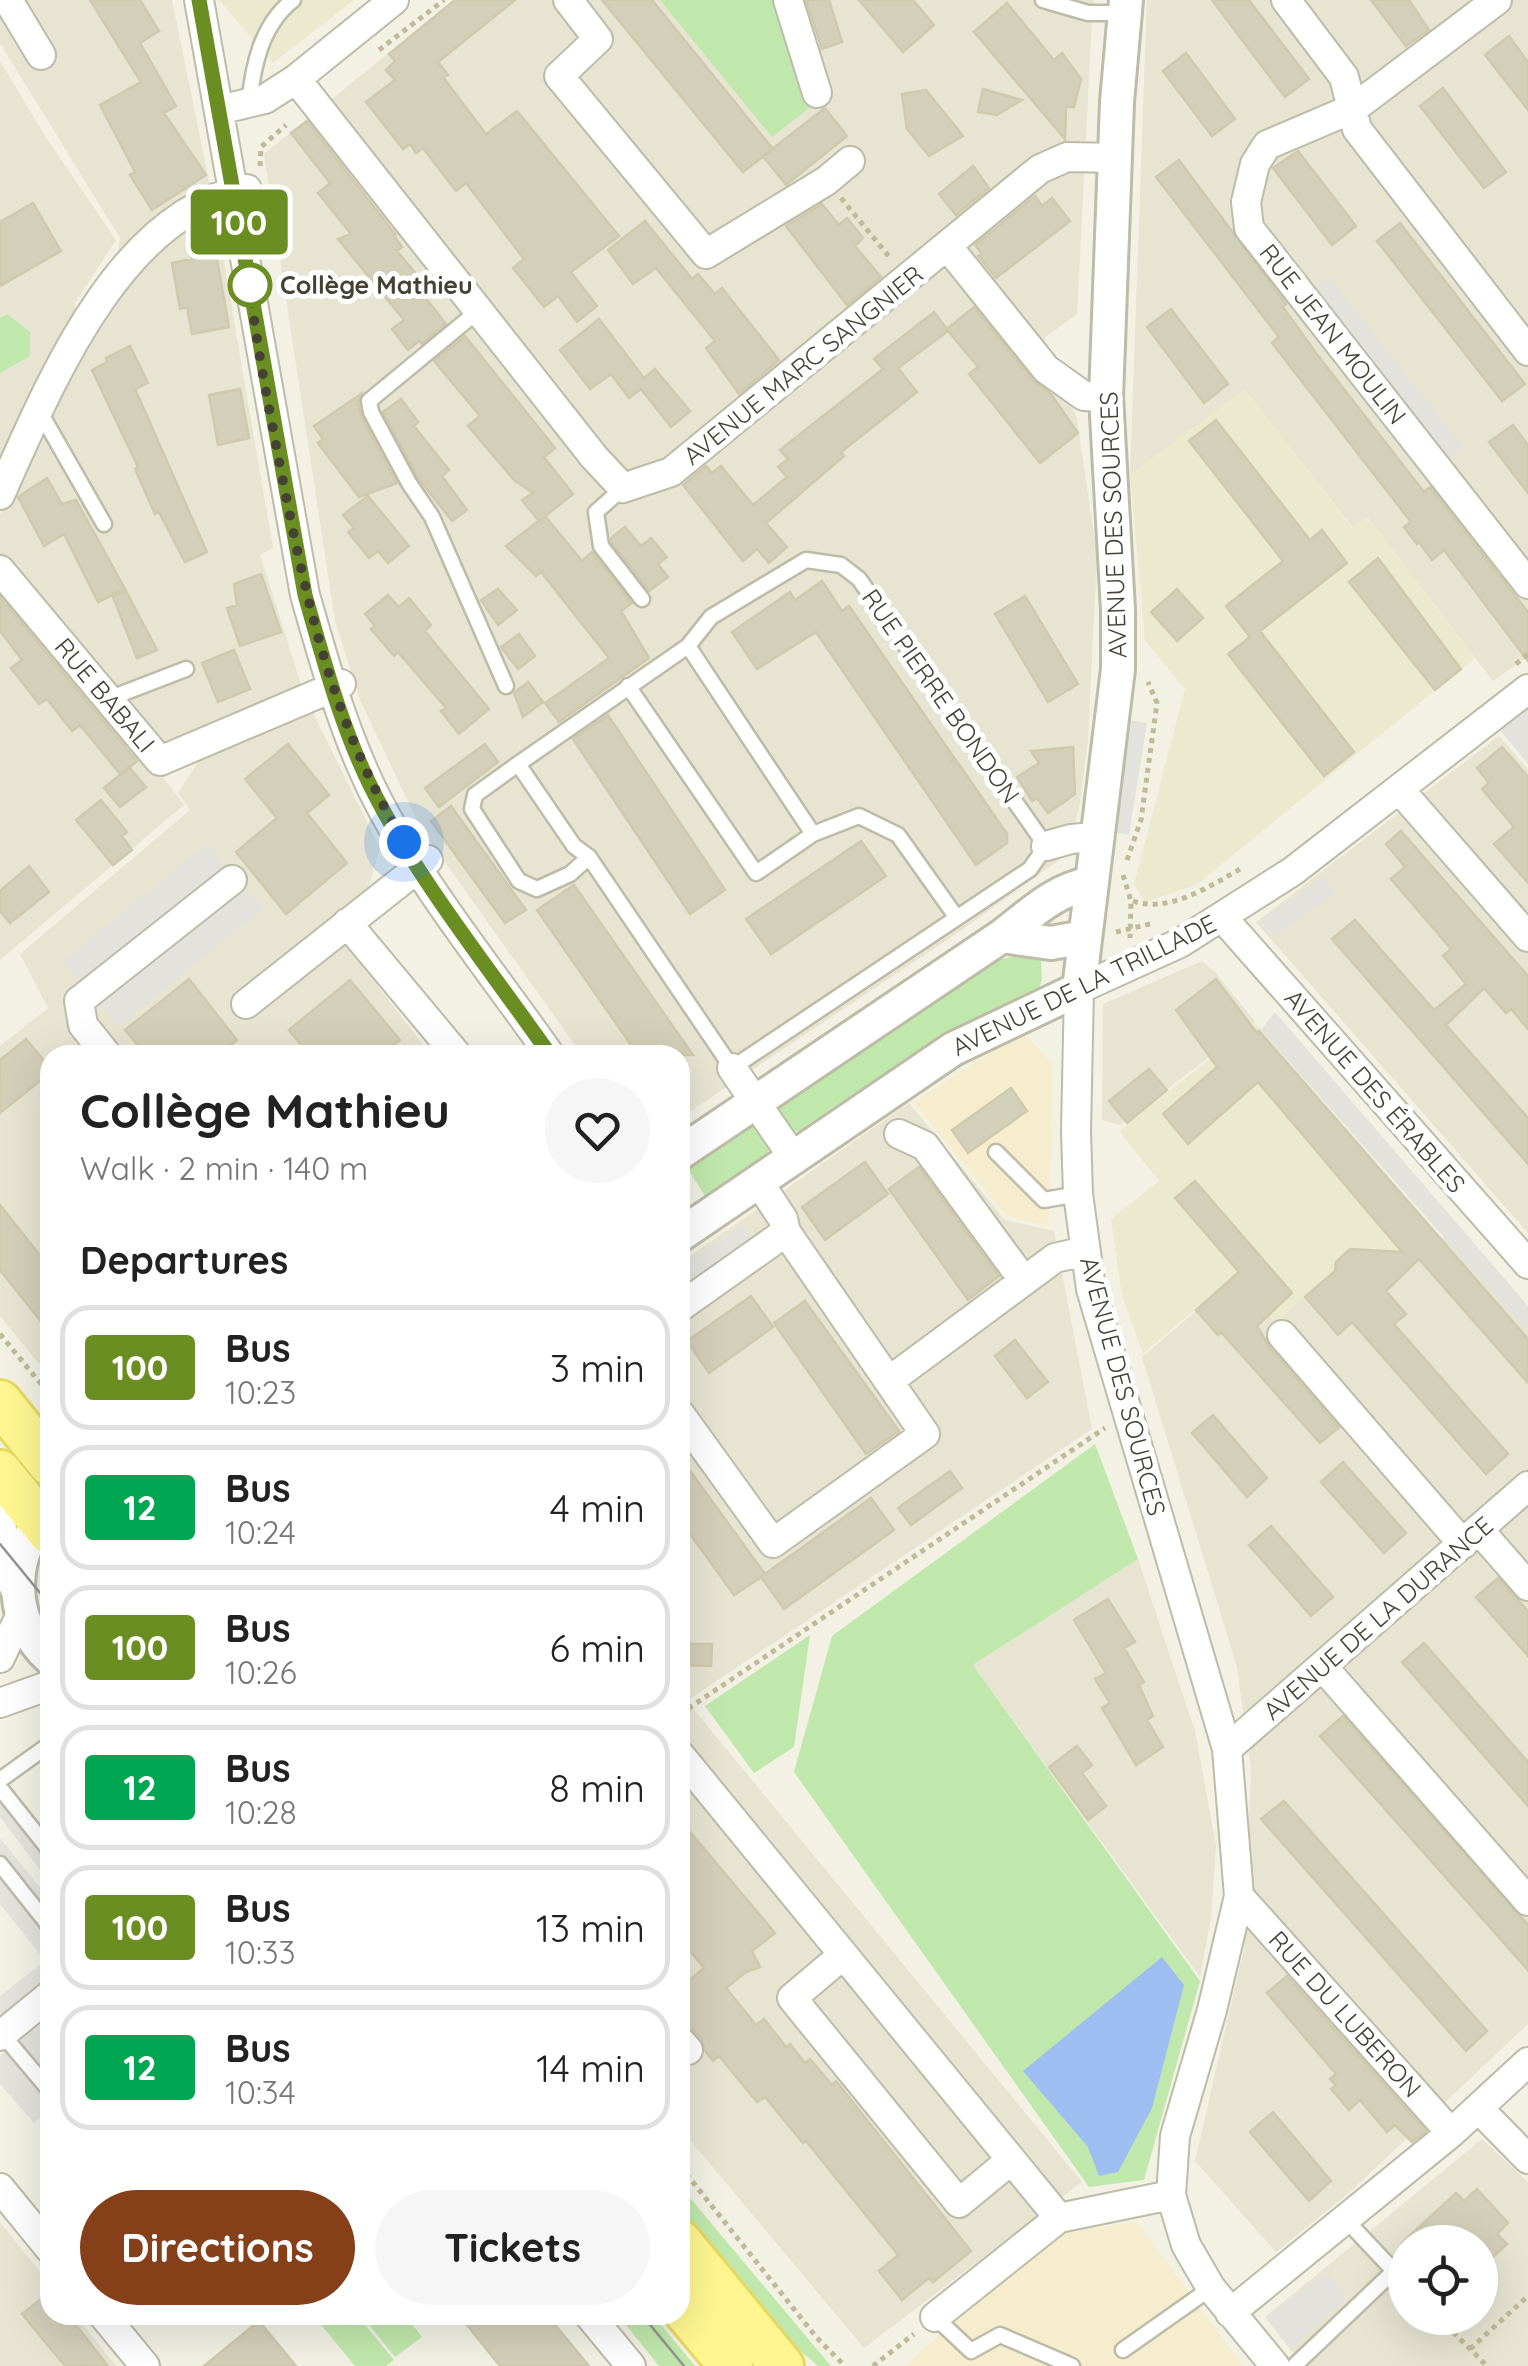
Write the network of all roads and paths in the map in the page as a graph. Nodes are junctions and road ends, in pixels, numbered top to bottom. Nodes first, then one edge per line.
1 (8, 0) edge
2 (199, 0) edge
3 (293, 0) edge
4 (394, 0) edge
5 (444, 0) edge
6 (568, 0) edge
7 (788, 0) edge
8 (1043, 0) edge
9 (1286, 0) edge
10 (1497, 0) edge
11 (1125, 6) edge
12 (42, 55) dead end
13 (370, 58) dead end
14 (296, 79) junction
15 (817, 93) dead end
16 (249, 104) junction
17 (1354, 108) junction
18 (219, 110) junction
19 (286, 125) dead end
20 (1115, 158) junction
21 (850, 162) dead end
22 (826, 181) junction
23 (248, 187) junction
24 (948, 247) junction
25 (908, 280) junction
26 (478, 311) junction
27 (1528, 351) edge
28 (1106, 396) junction
29 (38, 410) junction
30 (624, 488) junction
31 (0, 496) edge
32 (104, 524) dead end
33 (0, 570) edge
34 (1528, 584) edge
35 (642, 599) dead end
36 (688, 646) junction
37 (186, 669) dead end
38 (336, 686) junction
39 (506, 686) dead end
40 (628, 686) junction
41 (1528, 690) edge
42 (108, 699) junction
43 (518, 764) junction
44 (1399, 789) junction
45 (813, 834) junction
46 (1096, 837) junction
47 (1046, 846) junction
48 (589, 858) junction
49 (423, 864) junction
50 (1245, 867) dead end
51 (1122, 872) dead end
52 (232, 880) dead end
53 (1090, 883) junction
54 (1222, 917) junction
55 (957, 918) junction
56 (347, 923) junction
57 (1002, 936) junction
58 (1084, 937) junction
59 (1528, 937) edge
60 (1079, 989) junction
61 (246, 1004) dead end
62 (99, 1045) edge
63 (448, 1045) edge
64 (543, 1045) edge
65 (732, 1068) junction
66 (756, 1102) junction
67 (899, 1134) dead end
68 (690, 1147) edge
69 (996, 1152) dead end
70 (793, 1156) junction
71 (758, 1181) junction
72 (1078, 1194) junction
73 (690, 1228) edge
74 (786, 1232) junction
75 (1085, 1251) junction
76 (1528, 1264) edge
77 (1024, 1281) junction
78 (690, 1300) edge
79 (0, 1334) edge
80 (1282, 1335) dead end
81 (889, 1381) junction
82 (40, 1383) edge
83 (0, 1402) edge
84 (1128, 1412) junction
85 (690, 1428) edge
86 (40, 1452) edge
87 (0, 1472) edge
88 (1528, 1486) edge
89 (35, 1519) edge
90 (1471, 1537) junction
91 (1528, 1586) edge
92 (20, 1604) junction
93 (40, 1646) edge
94 (0, 1658) edge
95 (1322, 1666) junction
96 (40, 1689) edge
97 (0, 1703) edge
98 (690, 1707) edge
99 (1227, 1749) junction
100 (40, 1751) edge
101 (690, 1767) edge
102 (0, 1780) edge
103 (0, 1788) edge
104 (40, 1838) edge
105 (0, 1864) edge
106 (1238, 1896) junction
107 (1528, 1901) edge
108 (40, 1914) edge
109 (843, 1954) junction
110 (40, 2003) edge
111 (1, 2035) edge
112 (1528, 2062) edge
113 (40, 2079) edge
114 (1480, 2109) junction
115 (1451, 2133) junction
116 (1528, 2159) edge
117 (1012, 2160) junction
118 (690, 2179) edge
119 (0, 2188) edge
120 (1170, 2195) junction
121 (1059, 2218) junction
122 (1347, 2221) junction
123 (40, 2238) edge
124 (690, 2254) edge
125 (1211, 2288) junction
126 (1528, 2296) edge
127 (1230, 2313) junction
128 (690, 2317) edge
129 (935, 2317) junction
130 (111, 2325) edge
131 (597, 2325) edge
132 (1456, 2335) edge
133 (1470, 2349) junction
134 (1123, 2350) dead end
135 (145, 2366) edge
136 (630, 2366) edge
137 (732, 2366) edge
138 (782, 2366) edge
139 (845, 2366) edge
140 (873, 2366) edge
141 (1072, 2366) edge
142 (1275, 2366) edge
143 (1294, 2366) edge
144 (1487, 2366) edge

1 - 12 street
2 - 18 street
3 - 16 lane
4 - 14 street
5 - 13 path
6 - 22 street
7 - 15 street
8 - 11 lane
9 - 17 street
10 - 17 street, RUE JEAN MOULIN
11 - 20 street, AVENUE DES SOURCES
14 - 16 street
14 - 26 street
16 - 18 street
17 - 27 street
17 - 34 street, RUE JEAN MOULIN
18 - 23 street
19 - 23 path
20 - 24 street, AVENUE MARC SANGNIER
20 - 28 street, AVENUE DES SOURCES
21 - 22 street
22 - 25 path
23 - 29 street
23 - 38 street
24 - 25 street, AVENUE MARC SANGNIER
24 - 28 street
25 - 30 street, AVENUE MARC SANGNIER
26 - 30 street
26 - 39 lane
28 - 46 street, AVENUE DES SOURCES
29 - 31 street
29 - 32 lane
30 - 35 lane
33 - 42 street, RUE BABALI
36 - 40 lane, RUE PIERRE BONDON
36 - 45 lane
36 - 47 lane, RUE PIERRE BONDON
37 - 42 lane
38 - 42 street, RUE BABALI
38 - 49 street
40 - 43 lane, RUE PIERRE BONDON
40 - 45 lane
41 - 44 street, AVENUE DE LA TRILLADE
43 - 48 lane
43 - 48 lane, RUE PIERRE BONDON
44 - 54 street, AVENUE DE LA TRILLADE
44 - 59 street
45 - 55 lane
46 - 47 street
46 - 53 street, AVENUE DES SOURCES
47 - 55 lane
48 - 65 lane
49 - 56 street
49 - 64 street
50 - 51 path
52 - 62 street
53 - 57 street
53 - 58 street, AVENUE DES SOURCES
54 - 60 street, AVENUE DE LA TRILLADE
54 - 76 street, AVENUE DES ÉRABLES
55 - 65 lane
56 - 61 street
56 - 63 street
57 - 58 street, AVENUE DE LA TRILLADE
57 - 66 street
58 - 60 street, AVENUE DES SOURCES
60 - 70 street, AVENUE DE LA TRILLADE
60 - 72 street, AVENUE DES SOURCES
65 - 66 street
66 - 68 street
66 - 70 street
67 - 77 street
69 - 72 lane
70 - 71 street, AVENUE DE LA TRILLADE
71 - 73 street, AVENUE DE LA TRILLADE
71 - 74 street
72 - 75 street, AVENUE DES SOURCES
74 - 78 street
74 - 81 street
75 - 77 street
75 - 84 street, AVENUE DES SOURCES
77 - 81 street
79 - 82 path
80 - 90 street
81 - 85 street
83 - 86 main road
84 - 98 path
84 - 99 street, AVENUE DES SOURCES
87 - 89 main road
88 - 90 street, AVENUE DE LA DURANCE
89 - 92 street
90 - 91 street
90 - 95 street, AVENUE DE LA DURANCE
92 - 93 street
92 - 94 street
95 - 99 street, AVENUE DE LA DURANCE
95 - 107 street
96 - 97 street
99 - 106 street, AVENUE DES SOURCES
100 - 102 lane
101 - 109 street
103 - 104 lane
105 - 108 lane
106 - 115 street, RUE DU LUBERON
106 - 120 street, AVENUE DES SOURCES
109 - 117 street
109 - 117 street
110 - 111 street
111 - 113 lane
112 - 114 street
114 - 115 street
114 - 116 street
115 - 122 street
117 - 121 street
118 - 139 path
119 - 123 street
120 - 121 street
120 - 125 street, AVENUE DES SOURCES
121 - 129 street
122 - 127 street
122 - 143 lane
124 - 138 main road
125 - 127 street, AVENUE DES SOURCES
125 - 134 lane
126 - 133 path
127 - 142 street, AVENUE DES SOURCES
128 - 137 main road
129 - 140 path
129 - 141 lane
130 - 135 street
131 - 136 street
132 - 133 path
133 - 144 path

